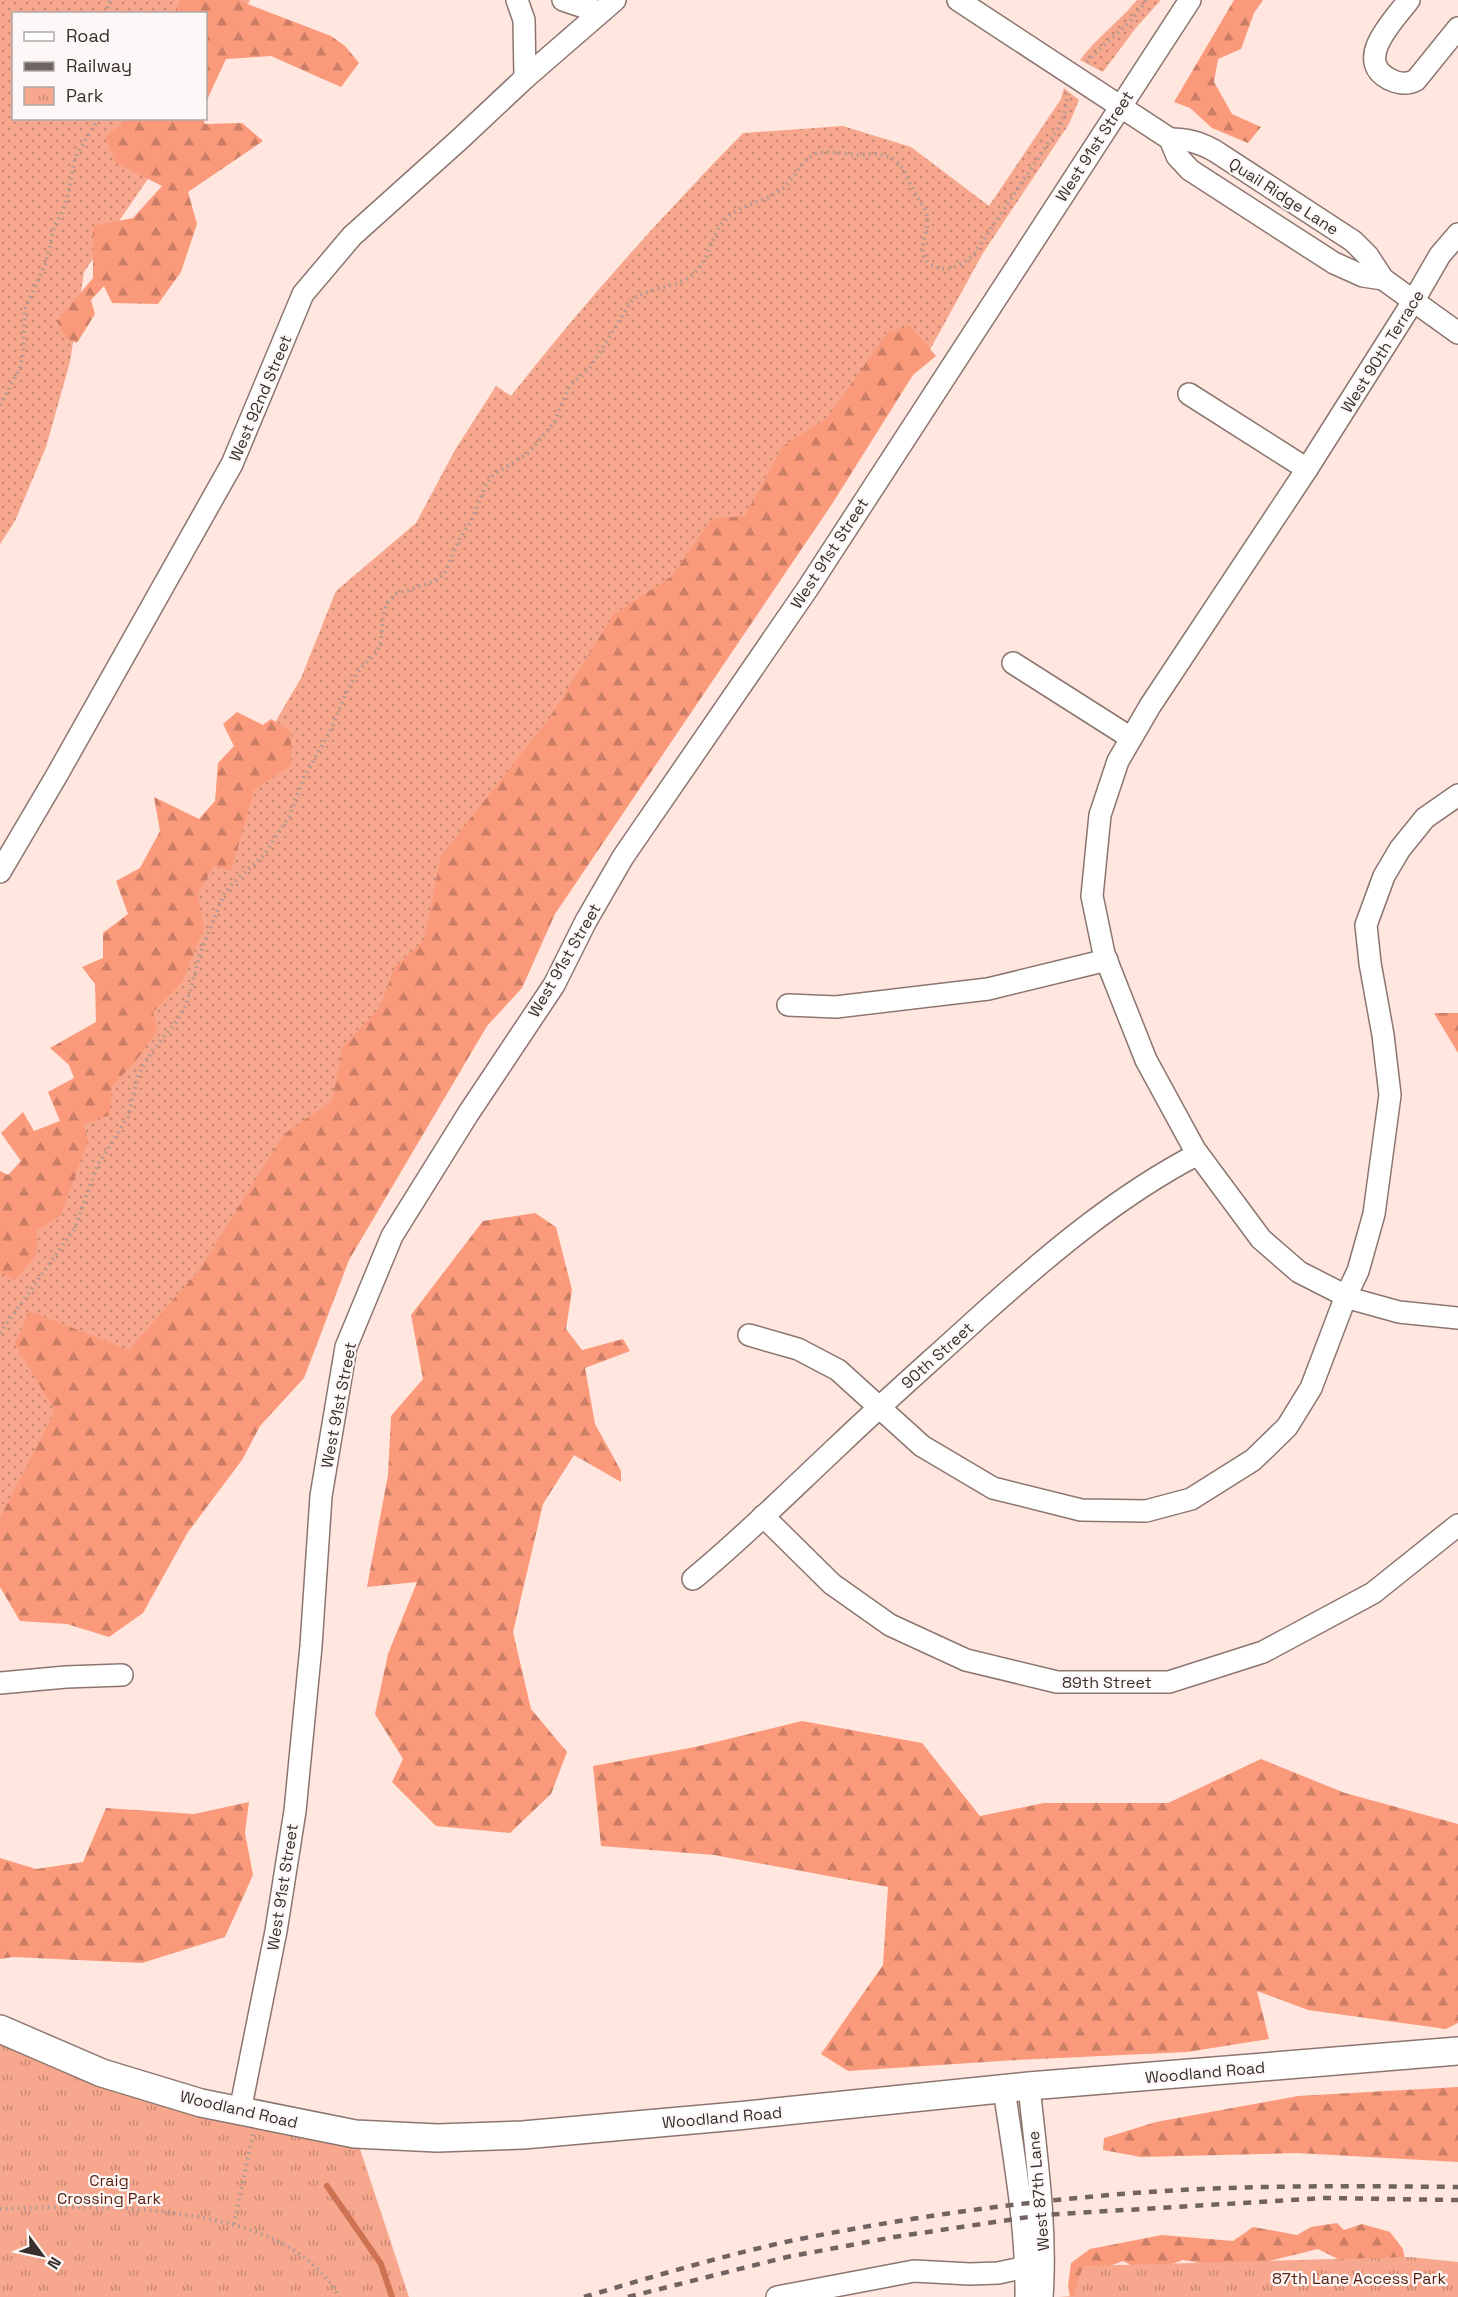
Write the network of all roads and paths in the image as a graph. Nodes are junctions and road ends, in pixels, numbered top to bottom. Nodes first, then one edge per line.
1 (517, 0) edge
2 (563, 0) edge
3 (958, 0) edge
4 (1146, 0) edge
5 (1190, 0) edge
6 (1409, 0) edge
7 (607, 6) edge
8 (1458, 28) edge
9 (1078, 77) junction
10 (525, 78) junction
11 (1120, 107) junction
12 (98, 120) edge
13 (1170, 139) junction
14 (1458, 234) edge
15 (1383, 279) junction
16 (1414, 300) junction
17 (1458, 333) edge
18 (1189, 394) dead end
19 (0, 405) edge
20 (1307, 469) junction
21 (1013, 663) dead end
22 (1131, 738) junction
23 (1458, 795) edge
24 (0, 872) edge
25 (1107, 960) junction
26 (788, 1005) dead end
27 (1198, 1154) junction
28 (1349, 1297) junction
29 (1458, 1318) edge
30 (0, 1333) edge
31 (749, 1335) dead end
32 (880, 1407) junction
33 (763, 1516) junction
34 (1458, 1525) edge
35 (693, 1579) dead end
36 (122, 1675) dead end
37 (0, 1683) edge
38 (0, 2029) edge
39 (1458, 2051) edge
40 (1016, 2087) junction
41 (246, 2123) junction
42 (0, 2209) edge
43 (234, 2224) junction
44 (1026, 2267) junction
45 (339, 2297) edge
46 (777, 2297) edge
47 (1026, 2297) edge
48 (1042, 2297) edge

1 - 10 street
2 - 7 street
3 - 9 street, Quail Ridge Lane
4 - 9 path
5 - 11 street, West 91st Street
6 - 8 street
7 - 10 street, West 92nd Street
9 - 11 street, Quail Ridge Lane
9 - 30 path
10 - 24 street, West 92nd Street
11 - 13 street, Quail Ridge Lane
11 - 41 street, West 91st Street
12 - 19 path
13 - 15 street, Quail Ridge Lane
13 - 15 street, Quail Ridge Lane
14 - 16 street, West 90th Terrace
15 - 16 street, Quail Ridge Lane
16 - 17 street, Quail Ridge Lane
16 - 20 street, West 90th Terrace
18 - 20 street
20 - 22 street, West 90th Terrace
21 - 22 street
22 - 25 street, West 90th Terrace
23 - 28 street
25 - 26 street
25 - 27 street, West 90th Terrace
27 - 28 street, West 90th Terrace
27 - 32 street, 90th Street
28 - 29 street, West 90th Terrace
28 - 32 street
31 - 32 street
32 - 33 street, 90th Street
33 - 34 street, 89th Street
33 - 35 street, 90th Street
36 - 37 street
38 - 41 main road, Woodland Road
39 - 40 main road, Woodland Road
40 - 41 main road, Woodland Road
40 - 44 street, West 87th Lane
40 - 48 street, West 87th Lane
41 - 43 path
42 - 43 path
43 - 45 path
44 - 46 street
44 - 47 street, West 87th Lane

